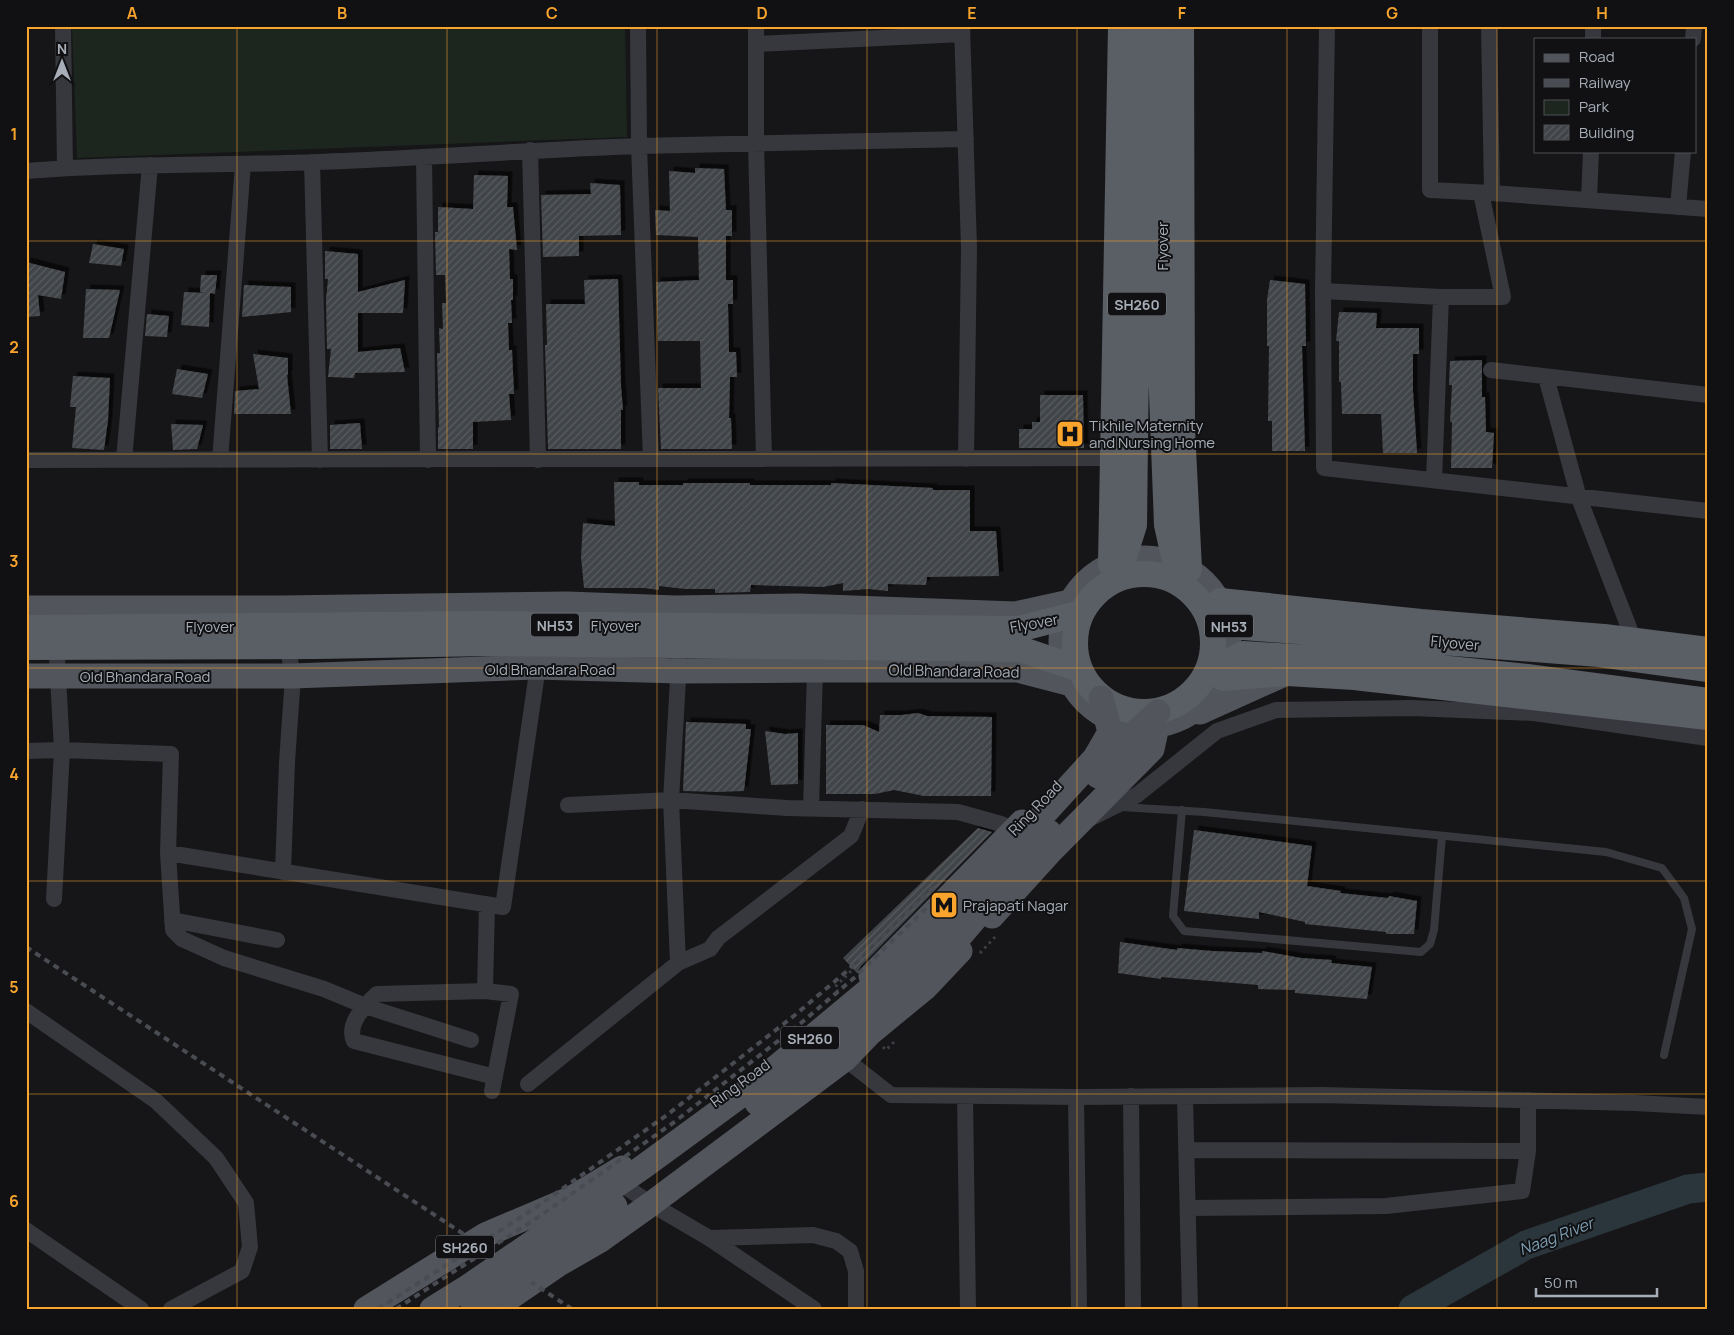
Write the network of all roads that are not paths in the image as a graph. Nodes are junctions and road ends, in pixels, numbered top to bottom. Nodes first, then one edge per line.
1 (63, 26) edge
2 (638, 26) edge
3 (756, 26) edge
4 (1122, 26) edge
5 (1140, 26) edge
6 (1162, 26) edge
7 (1180, 26) edge
8 (1327, 26) edge
9 (1430, 26) edge
10 (1489, 26) edge
11 (962, 30) edge
12 (756, 44) junction
13 (966, 139) junction
14 (756, 143) junction
15 (639, 146) junction
16 (530, 150) junction
17 (1591, 152) edge
18 (1683, 152) edge
19 (424, 157) junction
20 (312, 162) junction
21 (243, 164) junction
22 (150, 165) junction
23 (65, 168) junction
24 (26, 170) edge
25 (1486, 193) junction
26 (1589, 200) junction
27 (1678, 207) junction
28 (1708, 209) edge
29 (1323, 291) junction
30 (1441, 296) junction
31 (1491, 370) dead end
32 (1546, 376) junction
33 (1708, 395) edge
34 (1113, 458) junction
35 (764, 459) junction
36 (966, 459) junction
37 (26, 460) edge
38 (124, 460) junction
39 (220, 460) junction
40 (320, 460) junction
41 (428, 460) junction
42 (538, 460) junction
43 (652, 460) junction
44 (1434, 480) junction
45 (1579, 498) junction
46 (1708, 511) edge
47 (1114, 572) junction
48 (1185, 576) junction
49 (537, 605) junction
50 (1213, 605) junction
51 (26, 608) edge
52 (54, 608) junction
53 (281, 608) junction
54 (676, 608) junction
55 (1075, 608) junction
56 (1421, 622) junction
57 (26, 628) edge
58 (26, 647) edge
59 (1708, 650) edge
60 (536, 667) junction
61 (1708, 669) edge
62 (815, 670) junction
63 (679, 672) junction
64 (1287, 673) junction
65 (26, 676) edge
66 (58, 676) junction
67 (293, 676) junction
68 (1075, 676) junction
69 (1215, 676) junction
70 (1417, 685) junction
71 (1708, 701) edge
72 (1099, 705) junction
73 (1708, 717) edge
74 (1156, 729) junction
75 (1708, 738) edge
76 (62, 750) junction
77 (26, 751) edge
78 (671, 800) junction
79 (568, 805) dead end
80 (1116, 807) junction
81 (811, 808) junction
82 (862, 809) junction
83 (1182, 810) junction
84 (1077, 824) junction
85 (1013, 830) junction
86 (1442, 836) junction
87 (168, 853) junction
88 (283, 872) junction
89 (54, 899) dead end
90 (487, 904) junction
91 (172, 920) junction
92 (277, 940) dead end
93 (678, 963) junction
94 (485, 990) junction
95 (365, 1006) junction
96 (26, 1012) edge
97 (471, 1040) dead end
98 (1664, 1055) dead end
99 (845, 1059) junction
100 (528, 1084) dead end
101 (965, 1096) junction
102 (1131, 1096) junction
103 (1185, 1096) junction
104 (1076, 1097) junction
105 (1528, 1100) junction
106 (1708, 1107) edge
107 (1186, 1150) junction
108 (1528, 1151) junction
109 (610, 1176) junction
110 (651, 1204) junction
111 (1188, 1208) junction
112 (26, 1230) edge
113 (709, 1238) junction
114 (140, 1309) edge
115 (171, 1309) edge
116 (366, 1309) edge
117 (432, 1309) edge
118 (473, 1309) edge
119 (493, 1309) edge
120 (814, 1309) edge
121 (856, 1309) edge
122 (968, 1309) edge
123 (1079, 1309) edge
124 (1133, 1309) edge
125 (1190, 1309) edge

1 - 23 street
2 - 15 street
3 - 12 street
4 - 34 highway, SH260
5 - 47 highway, Flyover / SH260, bridge
6 - 48 highway, Flyover, bridge
7 - 48 highway
8 - 29 street
9 - 25 street
10 - 25 street
11 - 12 street
11 - 13 street
12 - 14 street
13 - 14 street
13 - 36 street
14 - 15 street
14 - 35 street
15 - 16 street
15 - 43 street
16 - 19 street
16 - 42 street
17 - 26 street
18 - 27 street
19 - 20 street
19 - 41 street
20 - 21 street
20 - 40 street
21 - 22 street
21 - 39 street
22 - 23 street
22 - 38 street
23 - 24 street
25 - 26 street
25 - 30 street
26 - 27 street
27 - 28 street
29 - 30 street
29 - 44 street
30 - 44 street
31 - 32 street
32 - 33 street
32 - 45 street
34 - 36 street
34 - 47 highway, SH260
35 - 36 street
35 - 43 street
37 - 38 street
38 - 39 street
39 - 40 street
40 - 41 street
41 - 42 street
42 - 43 street
44 - 45 street
45 - 46 street
45 - 59 street
47 - 48 highway, Flyover / NH53
47 - 55 highway, Flyover / NH53
48 - 50 highway, Flyover / NH53
49 - 53 main road, NH53
49 - 54 main road, NH53
49 - 60 street
50 - 56 highway, NH53
50 - 61 highway, Flyover / NH53, bridge
50 - 69 highway, Flyover / NH53
51 - 52 main road, NH53
52 - 53 main road, NH53
52 - 66 street
53 - 67 street
54 - 55 main road, NH53
54 - 63 street
55 - 57 highway, Flyover / NH53, bridge
55 - 68 highway, Flyover / NH53
56 - 59 highway, NH53
56 - 70 highway
58 - 68 highway, Flyover, bridge
60 - 63 main road, Old Bhandara Road
60 - 67 main road, Old Bhandara Road
60 - 90 street
62 - 63 main road, Old Bhandara Road
62 - 68 main road, Old Bhandara Road
62 - 81 street
63 - 78 street
64 - 69 highway
64 - 70 highway
64 - 74 main road
65 - 66 main road, Old Bhandara Road
66 - 67 main road, Old Bhandara Road
66 - 76 street
67 - 88 street
68 - 72 highway, Flyover / NH53
69 - 71 highway, Flyover / NH53, bridge
69 - 74 highway, Flyover / NH53
70 - 73 highway
72 - 74 highway, Flyover / NH53
72 - 85 main road, Ring Road / SH260
72 - 117 main road, Ring Road / SH260, bridge
74 - 84 main road
74 - 118 main road, Ring Road / SH260, bridge
75 - 80 street
76 - 77 street
76 - 87 street
76 - 89 street
78 - 79 street
78 - 81 street
78 - 93 street
80 - 83 lane
80 - 84 street
81 - 82 street
82 - 85 street
82 - 93 street
83 - 86 lane
83 - 86 lane
84 - 99 main road
85 - 109 main road, Ring Road / SH260
86 - 98 lane
87 - 88 street
87 - 91 street
88 - 90 street
90 - 94 street
91 - 92 street
91 - 95 street
93 - 100 street
94 - 95 street
94 - 95 street
95 - 97 street
96 - 115 street
99 - 101 street
99 - 110 main road
101 - 104 street
101 - 122 street
102 - 103 street
102 - 104 street
102 - 124 street
103 - 105 street
103 - 107 street
104 - 123 street
105 - 106 street
105 - 108 street
107 - 108 street
107 - 111 street
108 - 111 street
109 - 110 street
109 - 116 main road, Ring Road / SH260
110 - 113 street
110 - 119 main road
111 - 125 street
112 - 114 street
113 - 120 street
113 - 121 street

